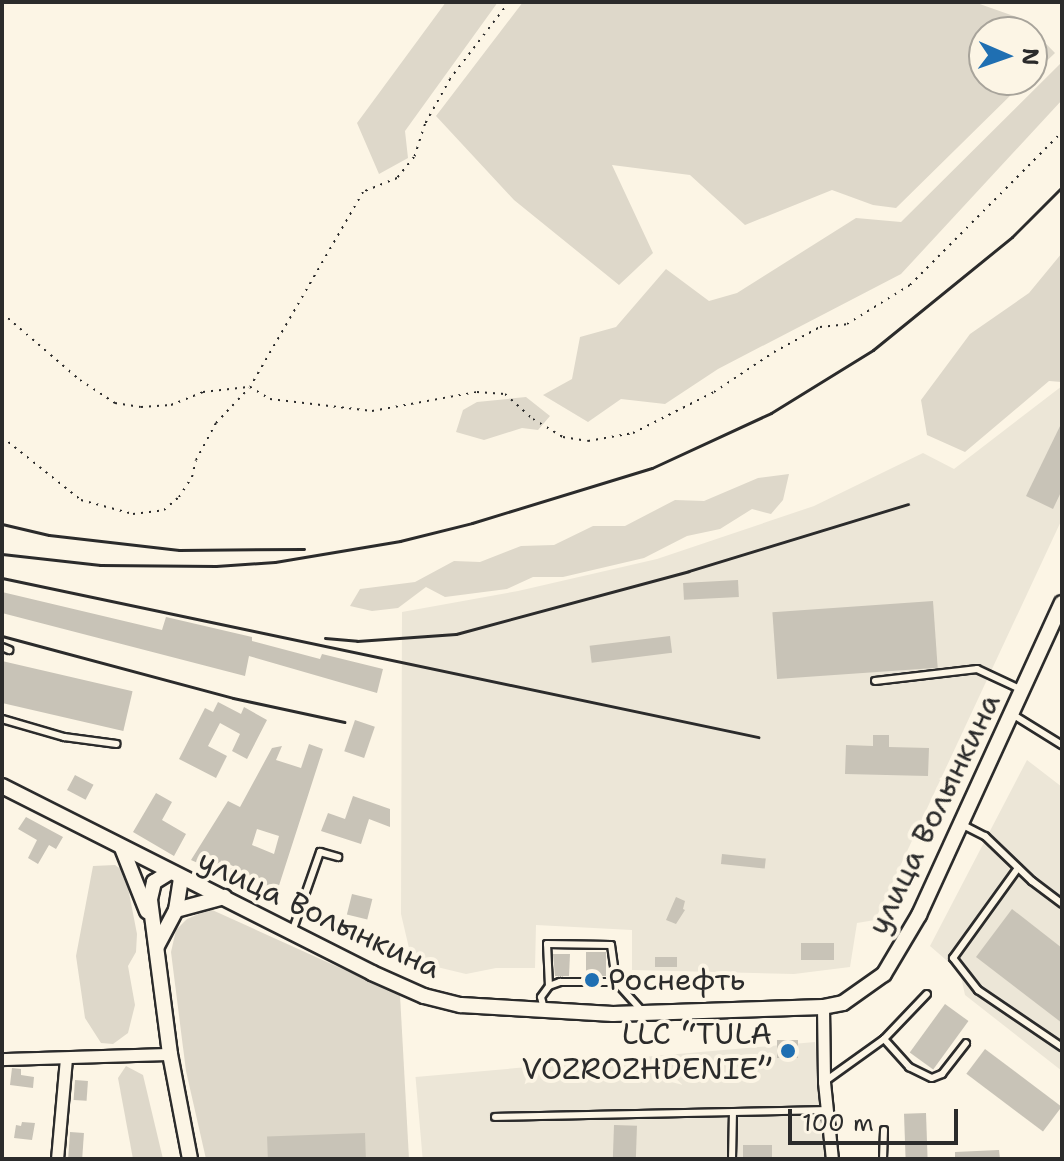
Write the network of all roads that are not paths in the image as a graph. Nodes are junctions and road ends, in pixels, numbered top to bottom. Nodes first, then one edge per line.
1 (1062, 603) edge
2 (875, 681) dead end
3 (1022, 690) junction
4 (1012, 714) junction
5 (2, 719) edge
6 (117, 744) dead end
7 (1062, 745) edge
8 (2, 786) edge
9 (960, 823) junction
10 (122, 847) junction
11 (338, 857) dead end
12 (1018, 868) junction
13 (176, 874) junction
14 (224, 897) junction
15 (1062, 904) edge
16 (176, 910) junction
17 (292, 932) junction
18 (156, 946) junction
19 (616, 982) junction
20 (549, 986) junction
21 (927, 994) dead end
22 (823, 1007) junction
23 (545, 1011) junction
24 (644, 1013) junction
25 (884, 1039) junction
26 (966, 1043) dead end
27 (1062, 1047) edge
28 (170, 1054) junction
29 (2, 1059) edge
30 (66, 1059) junction
31 (824, 1082) junction
32 (827, 1110) junction
33 (733, 1112) junction
34 (495, 1117) dead end
35 (884, 1130) dead end
36 (57, 1159) edge
37 (190, 1159) edge
38 (732, 1159) edge
39 (832, 1159) edge
40 (883, 1159) edge

1 - 3 street, улица Волынкина
2 - 3 lane
3 - 4 street, улица Волынкина
4 - 7 lane
4 - 9 street, улица Волынкина
5 - 6 lane
8 - 10 street, улица Волынкина
9 - 12 lane
9 - 22 street, улица Волынкина
10 - 13 street, улица Волынкина
10 - 18 street
11 - 17 lane
12 - 15 lane
12 - 27 lane
13 - 14 street, улица Волынкина
13 - 16 street
13 - 18 street
14 - 16 street
14 - 17 street, улица Волынкина
16 - 18 street
17 - 23 street, улица Волынкина
18 - 28 street
19 - 20 lane
19 - 20 lane
19 - 24 lane
20 - 23 lane
21 - 25 lane
22 - 24 street, улица Волынкина
22 - 31 street
23 - 24 street, улица Волынкина
25 - 26 lane
25 - 31 lane
28 - 30 street
28 - 37 street
29 - 30 street
30 - 36 street
31 - 32 street
32 - 33 lane
32 - 39 street
33 - 34 lane
33 - 38 lane
35 - 40 lane

